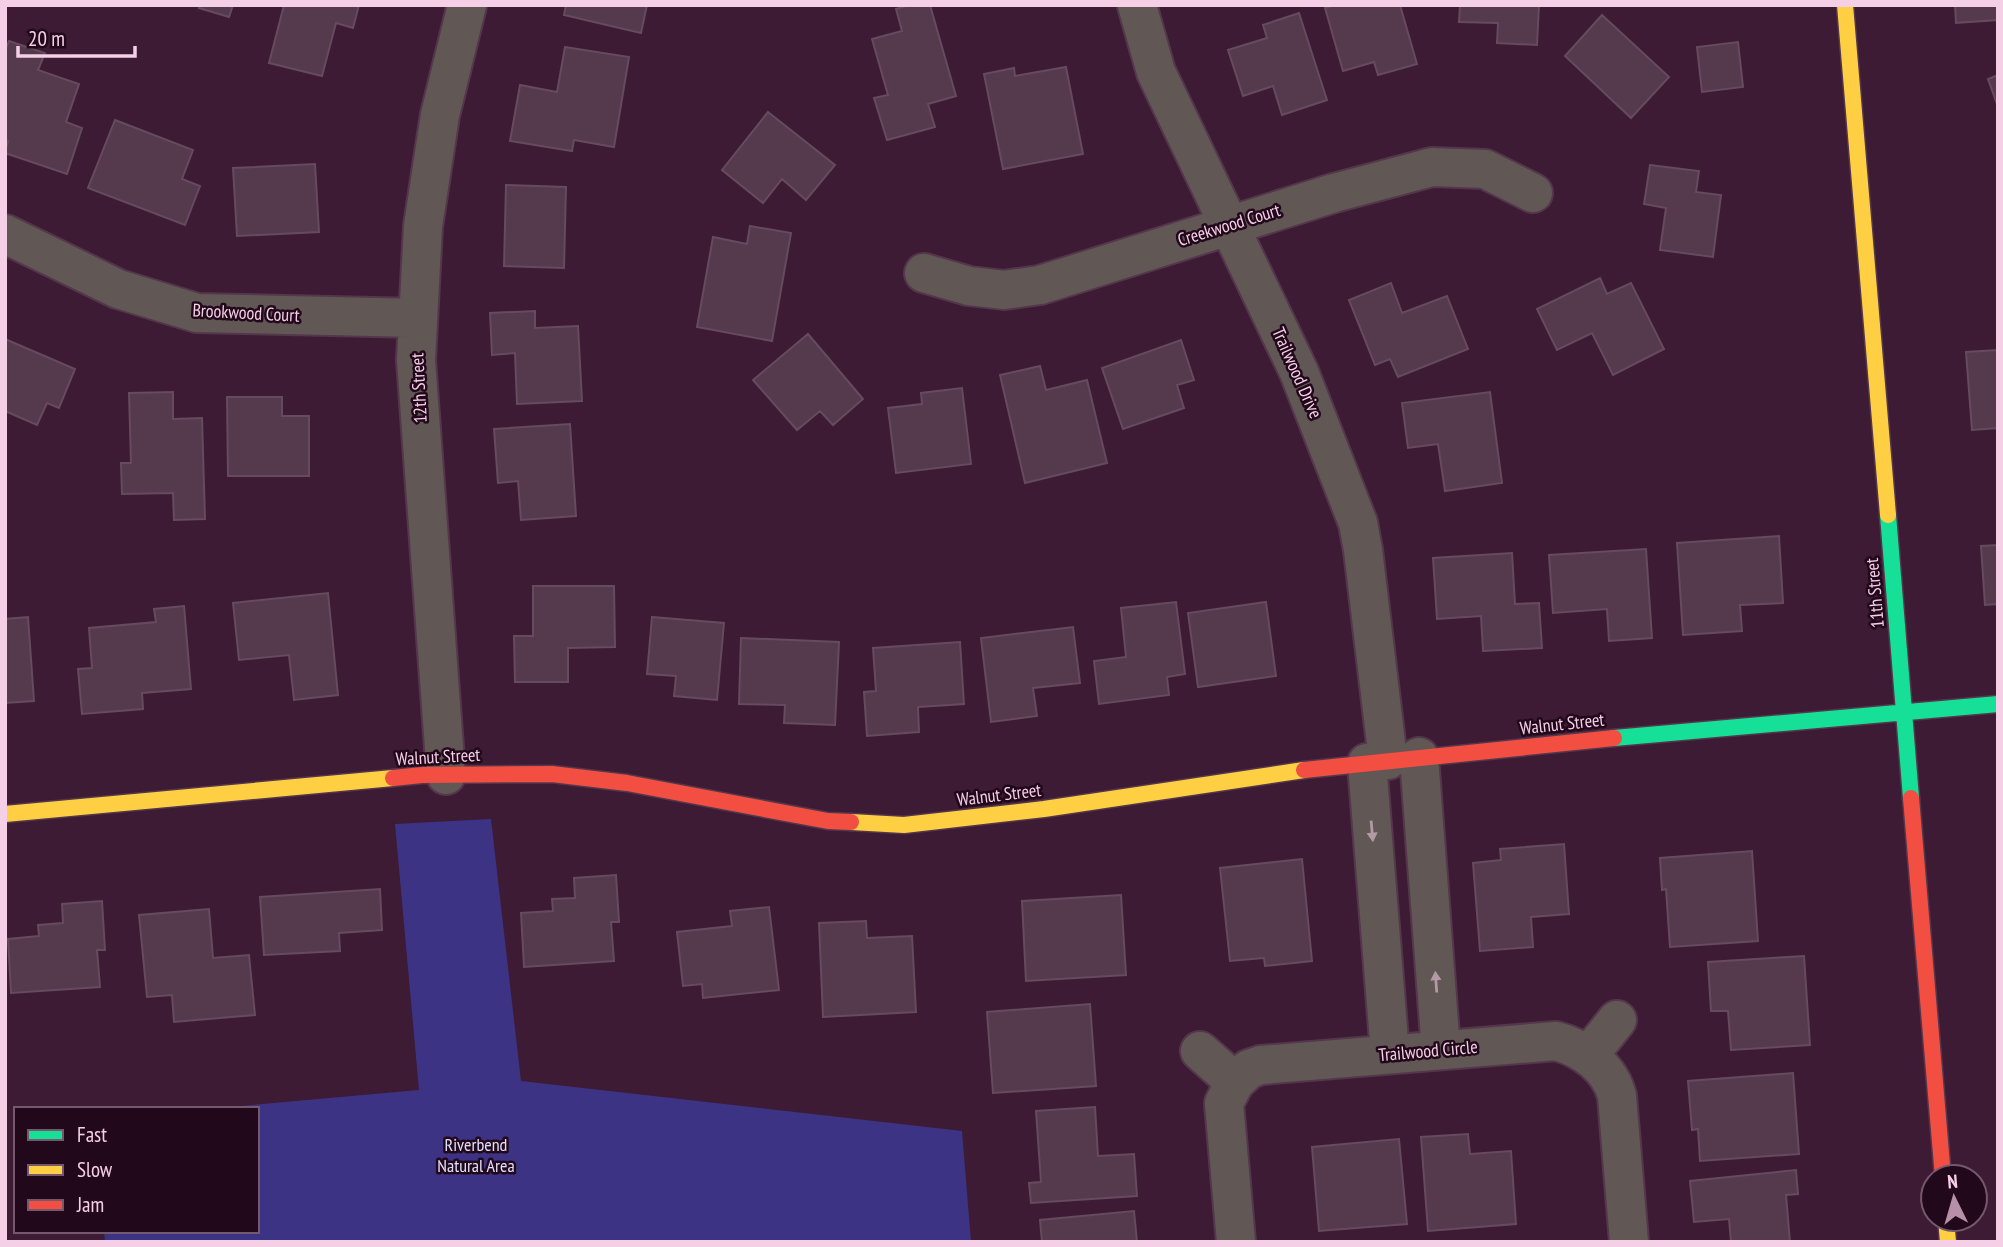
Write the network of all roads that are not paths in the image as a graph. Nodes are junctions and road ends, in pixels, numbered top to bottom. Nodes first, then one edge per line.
1 (467, 5) edge
2 (1137, 5) edge
3 (1844, 5) edge
4 (1533, 193) dead end
5 (1228, 225) junction
6 (5, 234) edge
7 (924, 273) dead end
8 (418, 318) junction
9 (1998, 704) edge
10 (1904, 712) junction
11 (1391, 760) junction
12 (446, 775) junction
13 (5, 814) edge
14 (1617, 1020) dead end
15 (1441, 1050) junction
16 (1200, 1051) dead end
17 (1391, 1054) junction
18 (1588, 1056) junction
19 (1235, 1082) junction
20 (1942, 1163) edge
21 (1236, 1242) edge
22 (1629, 1242) edge

1 - 8 street, 12th Street
2 - 5 street, Trailwood Drive
3 - 10 street, 11th Street
4 - 5 street, Creekwood Court
5 - 7 street, Creekwood Court
5 - 11 street, Trailwood Drive
6 - 8 street, Brookwood Court
8 - 12 street, 12th Street
9 - 10 street, Walnut Street
10 - 11 street, Walnut Street
10 - 20 street, 11th Street
11 - 12 street, Walnut Street
15 -> 11 street
11 -> 17 street
12 - 13 street, Walnut Street
14 - 18 street
15 - 17 street, Trailwood Circle
15 - 18 street, Trailwood Circle
16 - 19 street
17 - 19 street, Trailwood Circle
18 - 22 street, Trailwood Circle
19 - 21 street

